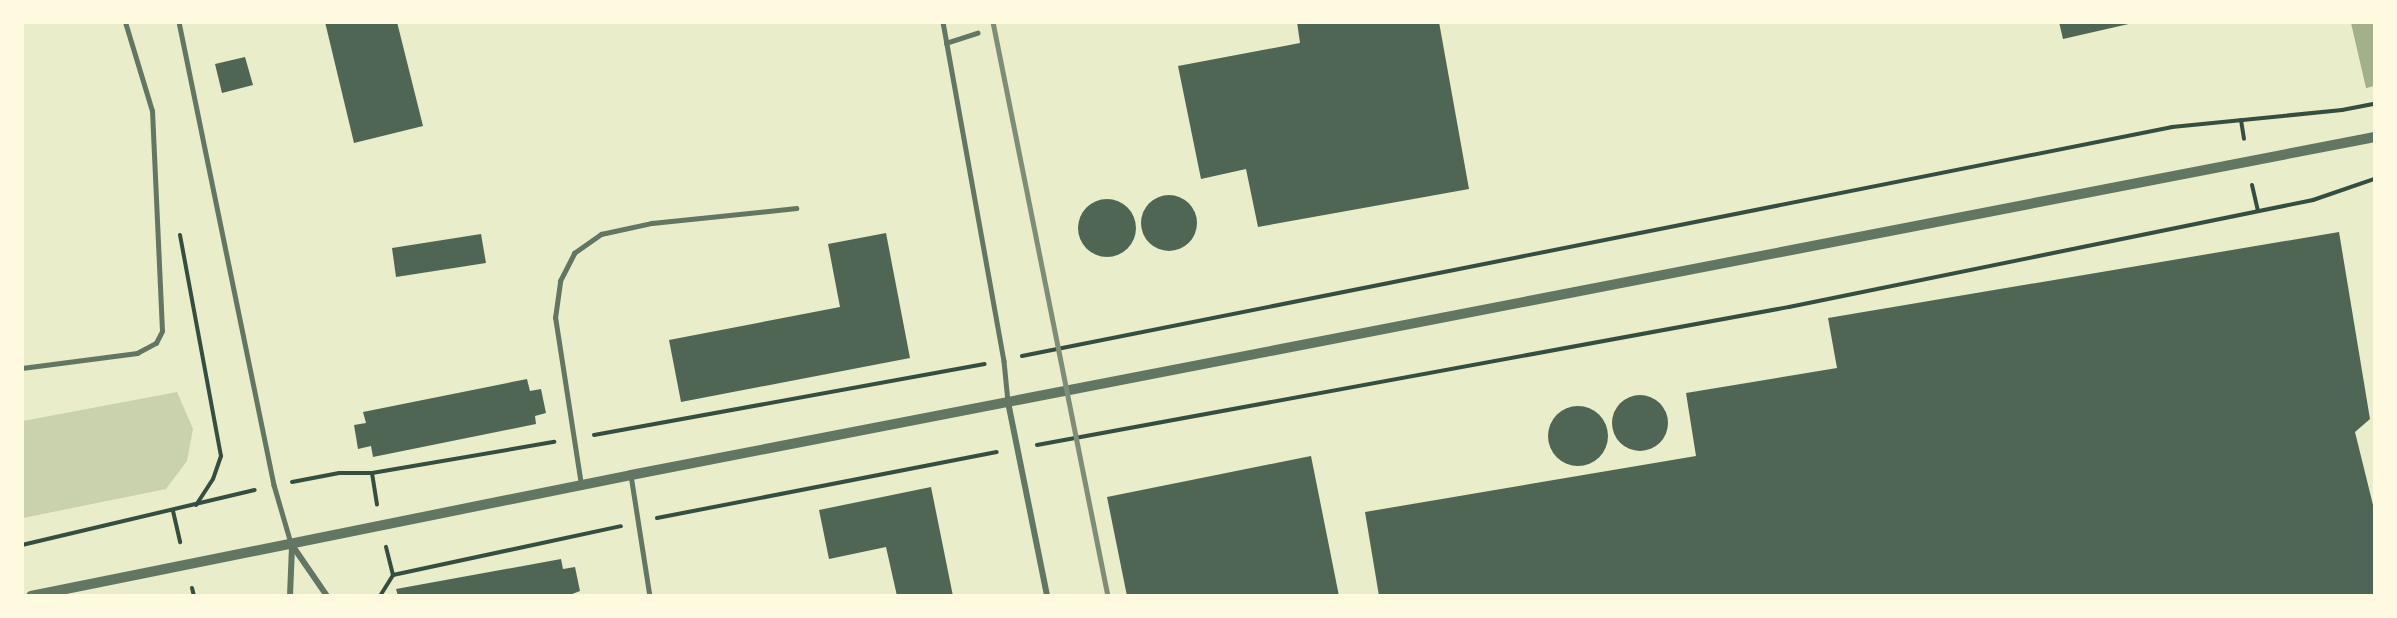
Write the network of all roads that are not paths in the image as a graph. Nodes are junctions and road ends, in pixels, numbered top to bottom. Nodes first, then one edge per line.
1 (125, 22) edge
2 (179, 22) edge
3 (943, 22) edge
4 (977, 33) dead end
5 (946, 43) junction
6 (2374, 137) edge
7 (796, 208) dead end
8 (22, 368) edge
9 (1008, 402) junction
10 (631, 475) junction
11 (581, 485) junction
12 (292, 545) junction
13 (31, 596) edge
14 (290, 596) edge
15 (327, 596) edge
16 (650, 596) edge
17 (1047, 596) edge

1 - 8 lane
2 - 12 lane
3 - 5 lane
4 - 5 lane
5 - 9 lane
6 - 9 street
7 - 11 lane
9 - 10 street
9 - 17 street
10 - 11 street
10 - 16 lane
11 - 12 street
12 - 13 street
12 - 14 street
12 - 15 street

